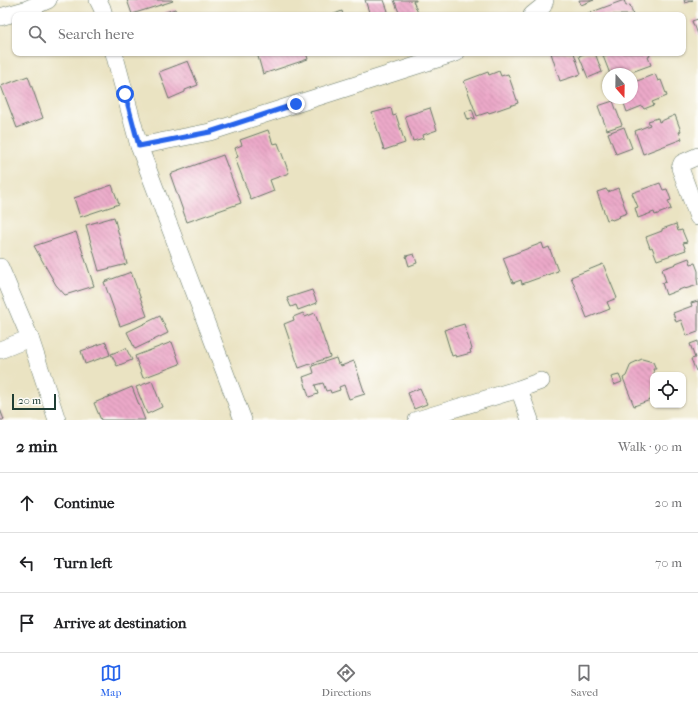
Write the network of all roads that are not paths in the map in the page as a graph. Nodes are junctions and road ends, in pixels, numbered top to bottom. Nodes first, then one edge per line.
1 (48, 0) edge
2 (98, 0) edge
3 (545, 0) edge
4 (18, 12) edge
5 (103, 12) edge
6 (536, 12) edge
7 (12, 14) edge
8 (0, 17) edge
9 (115, 56) edge
10 (447, 56) edge
11 (139, 146) junction
12 (698, 156) edge
13 (698, 217) edge
14 (0, 267) edge
15 (30, 338) junction
16 (0, 350) edge
17 (540, 381) dead end
18 (518, 389) junction
19 (57, 420) edge
20 (243, 420) edge
21 (417, 420) edge
22 (530, 420) edge

1 - 4 street
2 - 5 street
3 - 6 street
7 - 8 street
9 - 11 street
10 - 11 street
11 - 20 street
12 - 13 street
14 - 15 street
15 - 16 street
15 - 19 street
17 - 18 street
18 - 21 street
18 - 22 street

